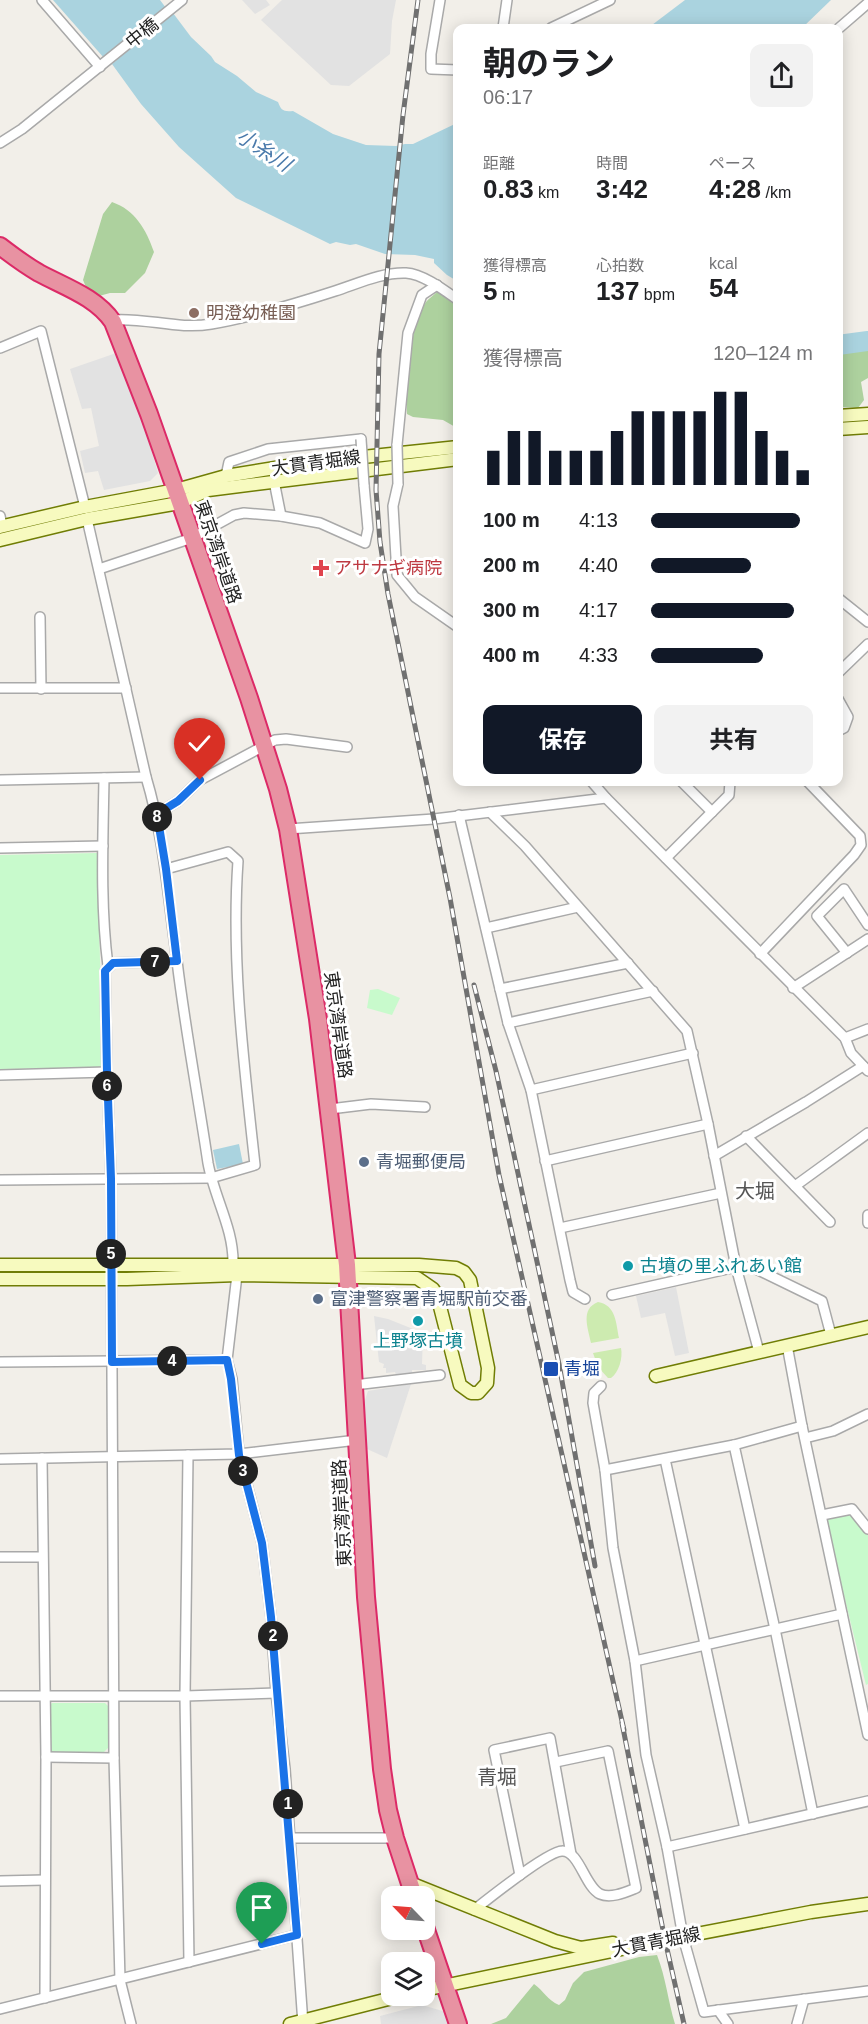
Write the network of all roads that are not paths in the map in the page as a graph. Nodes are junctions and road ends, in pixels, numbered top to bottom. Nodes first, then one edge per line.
1 (42, 0) edge
2 (181, 0) edge
3 (440, 0) edge
4 (507, 0) edge
5 (610, 0) edge
6 (868, 3) edge
7 (504, 24) edge
8 (559, 24) edge
9 (843, 25) edge
10 (101, 66) junction
11 (453, 70) edge
12 (0, 143) edge
13 (0, 246) edge
14 (437, 285) junction
15 (453, 288) edge
16 (445, 291) junction
17 (453, 297) edge
18 (112, 320) junction
19 (0, 348) edge
20 (868, 414) edge
21 (843, 416) edge
22 (868, 427) edge
23 (843, 429) edge
24 (453, 447) edge
25 (453, 460) edge
26 (226, 476) junction
27 (274, 481) junction
28 (178, 496) junction
29 (86, 513) junction
30 (281, 516) junction
31 (1, 523) edge
32 (192, 538) junction
33 (0, 540) edge
34 (99, 569) junction
35 (843, 602) edge
36 (40, 618) dead end
37 (868, 622) edge
38 (453, 623) edge
39 (868, 644) edge
40 (843, 668) edge
41 (0, 688) edge
42 (40, 688) junction
43 (126, 688) junction
44 (843, 708) edge
45 (843, 728) edge
46 (266, 746) junction
47 (347, 747) dead end
48 (146, 777) junction
49 (104, 778) junction
50 (0, 780) edge
51 (596, 786) edge
52 (686, 786) edge
53 (730, 786) edge
54 (812, 786) edge
55 (606, 798) junction
56 (490, 812) junction
57 (712, 812) junction
58 (157, 814) junction
59 (459, 815) junction
60 (288, 829) junction
61 (103, 846) junction
62 (0, 848) edge
63 (666, 858) junction
64 (166, 869) junction
65 (578, 907) junction
66 (868, 925) edge
67 (486, 928) junction
68 (868, 939) edge
69 (847, 953) junction
70 (760, 954) junction
71 (177, 961) junction
72 (628, 963) junction
73 (108, 966) junction
74 (794, 988) junction
75 (500, 989) junction
76 (653, 991) junction
77 (508, 1023) junction
78 (868, 1029) edge
79 (844, 1038) junction
80 (693, 1053) junction
81 (865, 1068) edge
82 (107, 1072) junction
83 (0, 1075) edge
84 (531, 1090) junction
85 (425, 1107) dead end
86 (330, 1109) junction
87 (708, 1124) junction
88 (868, 1133) edge
89 (746, 1136) junction
90 (714, 1156) junction
91 (545, 1161) junction
92 (211, 1178) junction
93 (111, 1179) junction
94 (0, 1180) edge
95 (795, 1186) junction
96 (721, 1193) junction
97 (868, 1215) edge
98 (830, 1222) dead end
99 (868, 1223) edge
100 (560, 1228) junction
101 (0, 1265) edge
102 (112, 1265) junction
103 (736, 1267) junction
104 (235, 1269) junction
105 (347, 1272) junction
106 (112, 1278) junction
107 (0, 1279) edge
108 (612, 1295) dead end
109 (585, 1299) dead end
110 (868, 1327) edge
111 (831, 1335) junction
112 (787, 1345) junction
113 (759, 1352) junction
114 (227, 1360) junction
115 (0, 1362) edge
116 (112, 1362) junction
117 (440, 1375) dead end
118 (656, 1376) dead end
119 (354, 1385) junction
120 (601, 1386) dead end
121 (868, 1414) edge
122 (802, 1426) junction
123 (805, 1438) junction
124 (357, 1440) junction
125 (734, 1445) junction
126 (188, 1455) junction
127 (239, 1455) junction
128 (113, 1456) junction
129 (42, 1458) junction
130 (0, 1459) edge
131 (665, 1459) junction
132 (605, 1470) junction
133 (822, 1515) junction
134 (868, 1529) edge
135 (0, 1557) edge
136 (42, 1557) junction
137 (842, 1614) junction
138 (775, 1629) junction
139 (705, 1644) junction
140 (635, 1661) junction
141 (863, 1688) edge
142 (276, 1693) junction
143 (114, 1695) junction
144 (0, 1696) edge
145 (45, 1696) junction
146 (185, 1696) junction
147 (868, 1735) edge
148 (46, 1757) junction
149 (114, 1758) junction
150 (556, 1762) junction
151 (868, 1801) edge
152 (813, 1814) junction
153 (745, 1829) junction
154 (290, 1838) junction
155 (395, 1838) junction
156 (668, 1847) junction
157 (571, 1854) junction
158 (520, 1875) junction
159 (45, 1880) junction
160 (0, 1881) edge
161 (411, 1886) edge
162 (435, 1897) edge
163 (868, 1904) edge
164 (474, 1910) junction
165 (297, 1935) junction
166 (683, 1937) junction
167 (430, 1940) edge
168 (665, 1940) junction
169 (189, 1962) junction
170 (120, 1980) junction
171 (446, 1984) junction
172 (435, 1987) edge
173 (868, 1991) edge
174 (45, 1998) junction
175 (804, 1999) junction
176 (381, 2001) edge
177 (0, 2009) edge
178 (718, 2010) junction
179 (303, 2022) edge
180 (131, 2024) edge
181 (290, 2024) edge
182 (458, 2024) edge
183 (728, 2024) edge
184 (797, 2024) edge

1 - 10 street
2 - 10 street, 中橋
3 - 11 street
4 - 7 street
5 - 8 street
6 - 9 street
10 - 12 street, 中橋
13 - 18 highway, 東京湾岸道路
14 - 16 street
14 - 18 street
14 - 38 street, bridge
15 - 16 street
16 - 17 street
18 - 28 highway, 東京湾岸道路
19 - 29 street
20 - 21 street
22 - 23 street
24 - 26 street, 大貫青堀線
25 - 27 street, 大貫青堀線
26 - 28 street, 大貫青堀線
26 - 30 street, bridge
27 - 28 street, 大貫青堀線
27 - 30 street
28 - 29 street
28 - 32 highway, 東京湾岸道路
29 - 31 street
29 - 33 street
29 - 34 street
30 - 32 street
32 - 34 street
32 - 46 highway, 東京湾岸道路
34 - 43 street
35 - 37 street
36 - 42 street
39 - 40 street
41 - 42 street
42 - 43 street
43 - 48 street
44 - 45 street
46 - 47 street
46 - 58 street
46 - 60 highway, 東京湾岸道路
48 - 49 street
48 - 58 street
49 - 50 street
49 - 61 street
51 - 55 street
52 - 57 street
53 - 57 street
54 - 70 street
55 - 56 street
55 - 63 street
56 - 59 street
56 - 65 street
57 - 63 street
58 - 64 street
59 - 60 street
59 - 67 street
60 - 86 highway, 東京湾岸道路
61 - 62 street
61 - 73 street
63 - 70 street
64 - 71 street
64 - 92 street
65 - 67 street
65 - 72 street
66 - 69 street
67 - 75 street
68 - 69 street
69 - 74 street
70 - 74 street
71 - 73 street
71 - 92 street
72 - 75 street
72 - 76 street
73 - 82 street
74 - 79 street
75 - 77 street
76 - 77 street
76 - 80 street
77 - 84 street
78 - 79 street
79 - 81 street
80 - 84 street
80 - 87 street
81 - 89 street
82 - 83 street
82 - 93 street
84 - 91 street
85 - 86 street
86 - 105 highway, 東京湾岸道路
87 - 90 street
87 - 91 street
88 - 95 street
89 - 90 street
89 - 95 street
90 - 96 street
91 - 100 street
92 - 93 street
92 - 104 street
93 - 94 street
93 - 102 street
95 - 98 street
96 - 100 street
96 - 103 street
97 - 99 street
100 - 109 street
101 - 102 street
102 - 104 street
102 - 106 street
103 - 108 street
103 - 111 street
103 - 113 street
104 - 105 street
104 - 106 street
104 - 114 street
105 - 105 street
105 - 119 highway, 東京湾岸道路
106 - 107 street
106 - 116 street
110 - 111 street
111 - 112 street
112 - 113 street
112 - 122 street
113 - 118 street
114 - 116 street
114 - 127 street
115 - 116 street
116 - 128 street
117 - 119 street
119 - 124 highway, 東京湾岸道路
120 - 132 street
121 - 123 street
122 - 123 street
122 - 125 street
123 - 133 street
124 - 127 street
124 - 155 highway, 東京湾岸道路
125 - 131 street
125 - 138 street
126 - 127 street
126 - 128 street
126 - 146 street
127 - 142 street
128 - 129 street
128 - 143 street
129 - 130 street
129 - 136 street
131 - 132 street
131 - 139 street
132 - 140 street
133 - 134 street
133 - 137 street
135 - 136 street
136 - 145 street
137 - 138 street
137 - 141 street
138 - 139 street
138 - 152 street
139 - 140 street
139 - 153 street
140 - 156 street
141 - 147 street
142 - 146 street
142 - 154 street
143 - 145 street
143 - 146 street
143 - 149 street
144 - 145 street
145 - 148 street
146 - 169 street
148 - 149 street
148 - 159 street
149 - 170 street
150 - 157 street
150 - 157 street
150 - 158 street
151 - 152 street
152 - 153 street
153 - 156 street
154 - 155 street
154 - 165 street
155 - 161 highway, 東京湾岸道路
156 - 166 street
157 - 158 street
158 - 164 street
159 - 160 street
159 - 174 street
162 - 164 street
163 - 166 street, 大貫青堀線
164 - 168 street
165 - 169 street
165 - 179 street
166 - 168 street, 大貫青堀線
166 - 178 street
167 - 171 highway
168 - 171 street, 大貫青堀線
169 - 170 street
170 - 174 street
170 - 180 street
171 - 172 street, 大貫青堀線
171 - 182 highway
173 - 175 street
174 - 177 street
175 - 178 street
175 - 184 street
176 - 179 street
178 - 183 street
179 - 181 street

